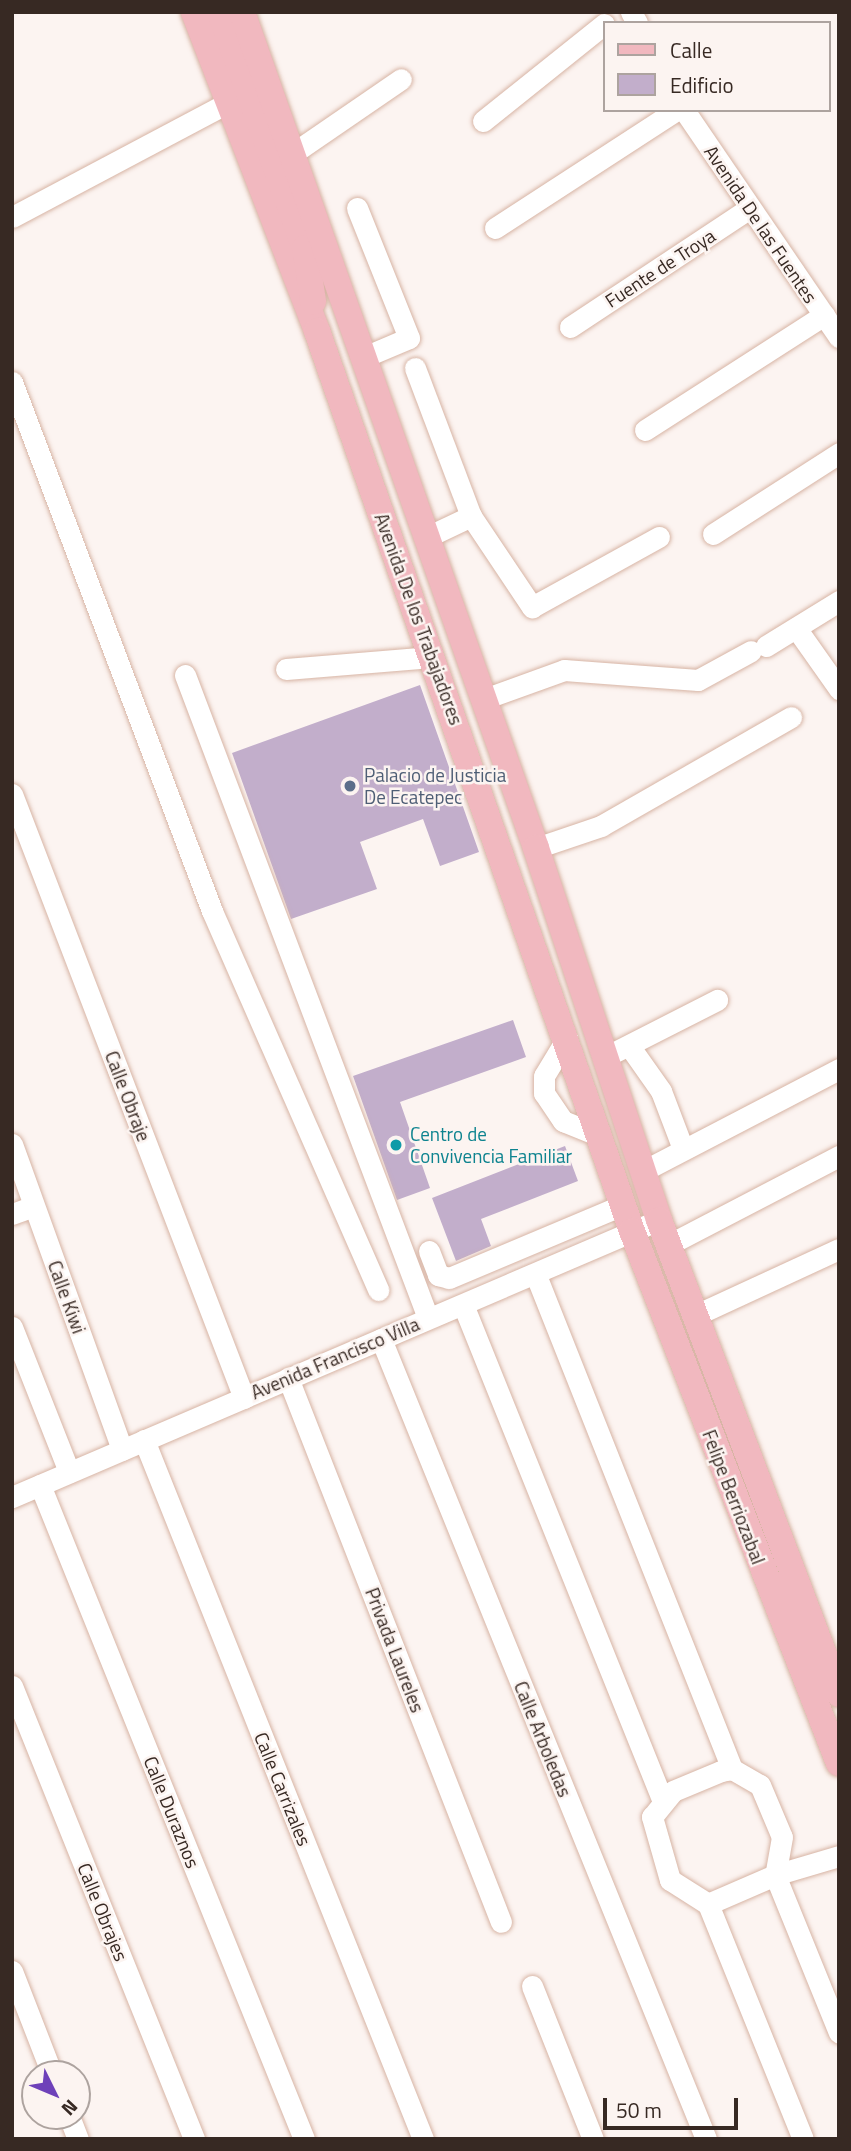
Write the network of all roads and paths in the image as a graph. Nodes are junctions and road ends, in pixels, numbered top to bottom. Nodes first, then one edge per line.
1 (194, 12) edge
2 (220, 12) edge
3 (242, 12) edge
4 (602, 25) edge
5 (401, 79) dead end
6 (225, 104) junction
7 (674, 112) edge
8 (685, 112) edge
9 (483, 121) dead end
10 (292, 154) junction
11 (357, 208) dead end
12 (750, 208) junction
13 (12, 217) edge
14 (495, 228) dead end
15 (824, 315) junction
16 (570, 327) dead end
17 (317, 331) junction
18 (839, 337) edge
19 (363, 357) junction
20 (415, 368) dead end
21 (12, 382) edge
22 (645, 430) dead end
23 (839, 453) edge
24 (471, 516) junction
25 (713, 534) dead end
26 (427, 537) junction
27 (659, 537) dead end
28 (832, 605) edge
29 (839, 627) edge
30 (796, 628) junction
31 (432, 657) junction
32 (286, 668) dead end
33 (185, 675) dead end
34 (839, 689) edge
35 (484, 699) junction
36 (790, 717) dead end
37 (12, 794) edge
38 (536, 848) junction
39 (717, 1000) dead end
40 (567, 1038) junction
41 (630, 1047) junction
42 (605, 1057) junction
43 (839, 1069) edge
44 (600, 1136) junction
45 (12, 1144) edge
46 (683, 1149) junction
47 (839, 1156) edge
48 (643, 1171) junction
49 (623, 1205) junction
50 (34, 1206) junction
51 (12, 1214) edge
52 (659, 1220) junction
53 (632, 1231) junction
54 (668, 1245) junction
55 (839, 1249) edge
56 (429, 1251) dead end
57 (566, 1272) dead end
58 (539, 1283) junction
59 (378, 1290) dead end
60 (467, 1312) junction
61 (696, 1315) junction
62 (433, 1321) junction
63 (12, 1327) edge
64 (381, 1339) junction
65 (288, 1378) junction
66 (244, 1398) junction
67 (144, 1440) junction
68 (122, 1450) junction
69 (69, 1472) junction
70 (40, 1485) junction
71 (12, 1497) edge
72 (12, 1686) edge
73 (839, 1694) edge
74 (839, 1763) edge
75 (732, 1769) junction
76 (662, 1799) junction
77 (839, 1844) edge
78 (783, 1851) junction
79 (839, 1856) edge
80 (775, 1875) junction
81 (708, 1904) junction
82 (501, 1922) dead end
83 (12, 1971) edge
84 (532, 1986) dead end
85 (839, 2033) edge
86 (47, 2060) edge
87 (194, 2139) edge
88 (304, 2139) edge
89 (422, 2139) edge
90 (593, 2139) edge
91 (706, 2139) edge
92 (803, 2139) edge

1 - 6 main road, Avenida De los Trabajadores
2 - 17 main road
3 - 10 main road, Avenida De los Trabajadores
4 - 9 street
5 - 10 street
6 - 13 street
6 - 17 main road, Avenida De los Trabajadores
7 - 14 street
8 - 12 street, Avenida De las Fuentes
10 - 19 main road, Avenida De los Trabajadores
11 - 19 street
12 - 15 street, Avenida De las Fuentes
12 - 16 street, Fuente de Troya
15 - 18 street, Avenida De las Fuentes
15 - 22 street
17 - 31 main road, Avenida De los Trabajadores
19 - 26 main road, Avenida De los Trabajadores
20 - 24 street
21 - 59 street
23 - 25 street
24 - 26 street
24 - 27 street
26 - 35 main road, Avenida De los Trabajadores
28 - 29 street
28 - 30 street
30 - 34 street
30 - 35 street
31 - 32 street
31 - 40 main road, Avenida De los Trabajadores
33 - 62 street
35 - 38 main road, Avenida De los Trabajadores
36 - 38 street
37 - 66 street, Calle Obraje
38 - 42 main road, Avenida De los Trabajadores
39 - 41 street
40 - 44 main road, Avenida De los Trabajadores
40 - 44 street
41 - 42 street
41 - 46 street
42 - 48 main road, Avenida De los Trabajadores
43 - 46 street
44 - 49 main road, Avenida De los Trabajadores
45 - 50 street, Calle Kiwi
46 - 48 street
47 - 54 street
48 - 52 main road, Avenida De los Trabajadores
49 - 53 main road, Avenida De los Trabajadores
49 - 56 street
50 - 51 street
50 - 68 street, Calle Kiwi
52 - 53 street, Avenida Francisco Villa
52 - 54 main road, Felipe Berriozabal
53 - 62 street, Avenida Francisco Villa
53 - 74 main road, Felipe Berriozabal
54 - 61 main road, Felipe Berriozabal
55 - 61 street
57 - 58 street
58 - 60 street
58 - 75 street
60 - 62 street
60 - 76 street
61 - 73 main road, Felipe Berriozabal
62 - 64 street, Avenida Francisco Villa
63 - 69 street
64 - 65 street, Avenida Francisco Villa
64 - 91 street, Calle Arboledas
65 - 66 street, Avenida Francisco Villa
65 - 82 street, Privada Laureles
66 - 67 street, Avenida Francisco Villa
67 - 68 street, Avenida Francisco Villa
67 - 89 street, Calle Carrizales
68 - 69 street, Avenida Francisco Villa
69 - 70 street, Avenida Francisco Villa
70 - 71 street, Avenida Francisco Villa
70 - 88 street, Calle Duraznos
72 - 87 street, Calle Obrajes
75 - 76 street
75 - 78 street
76 - 81 street
77 - 78 street
78 - 80 street
79 - 80 street
80 - 81 street
80 - 85 street
81 - 92 street
83 - 86 street
84 - 90 street

